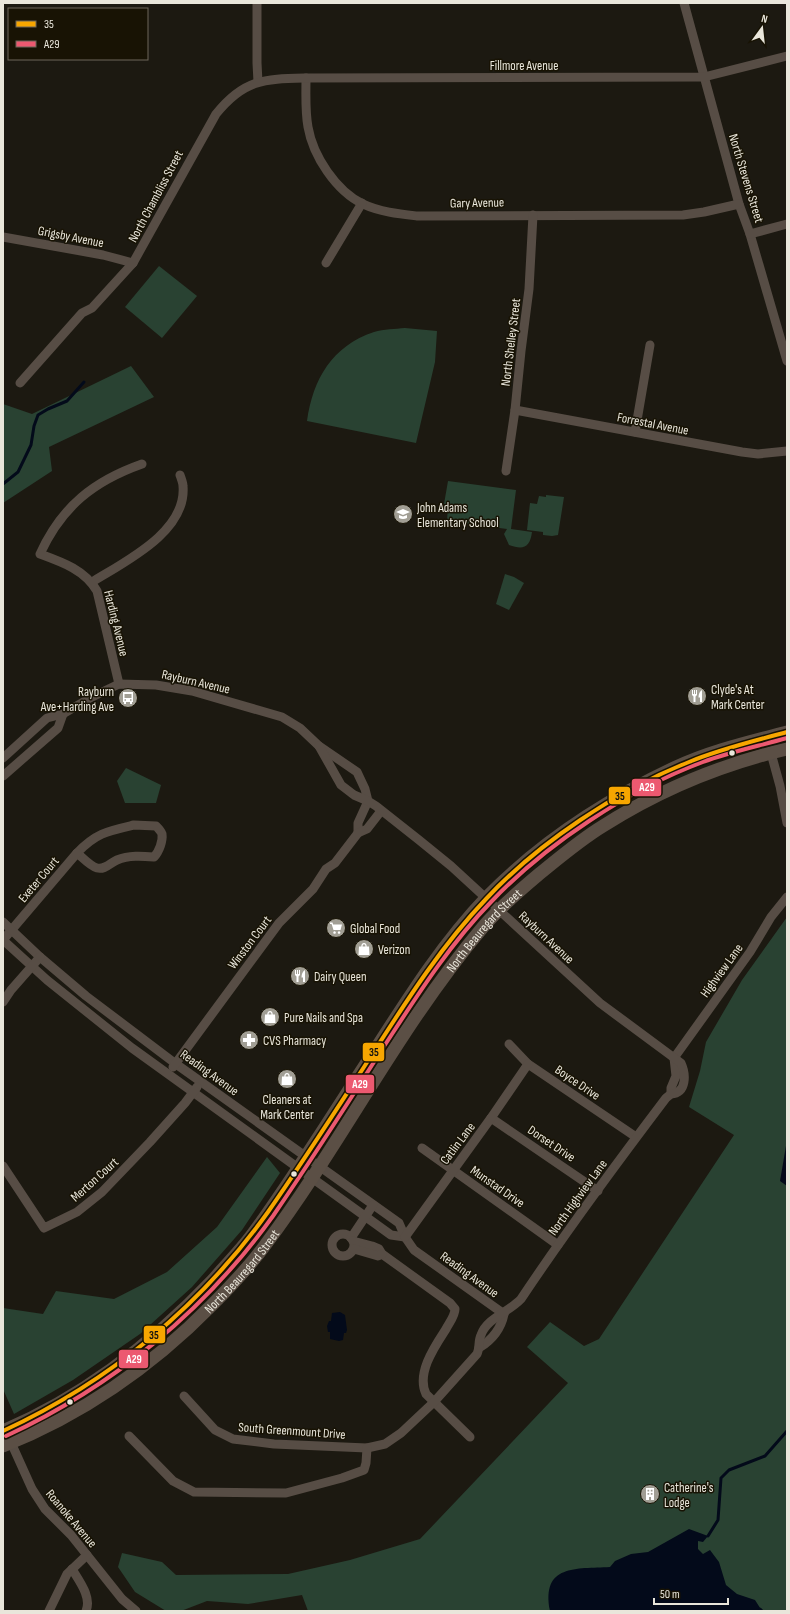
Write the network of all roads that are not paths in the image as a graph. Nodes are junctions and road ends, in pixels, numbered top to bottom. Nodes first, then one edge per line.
1 (257, 3) edge
2 (684, 3) edge
3 (787, 56) edge
4 (704, 77) junction
5 (306, 78) junction
6 (258, 82) junction
7 (362, 203) junction
8 (739, 204) junction
9 (533, 215) junction
10 (787, 224) edge
11 (750, 234) junction
12 (3, 237) edge
13 (326, 262) dead end
14 (133, 263) junction
15 (650, 345) dead end
16 (787, 361) edge
17 (20, 383) dead end
18 (515, 410) junction
19 (635, 432) junction
20 (787, 450) edge
21 (142, 464) dead end
22 (506, 471) dead end
23 (180, 475) dead end
24 (92, 582) junction
25 (119, 684) junction
26 (63, 714) junction
27 (787, 732) edge
28 (319, 746) junction
29 (787, 749) edge
30 (770, 753) junction
31 (3, 758) edge
32 (3, 776) edge
33 (368, 801) junction
34 (381, 810) junction
35 (787, 823) edge
36 (358, 833) junction
37 (77, 853) junction
38 (787, 897) edge
39 (486, 898) junction
40 (499, 910) junction
41 (3, 922) edge
42 (11, 931) junction
43 (3, 940) edge
44 (40, 957) junction
45 (31, 967) junction
46 (3, 1002) edge
47 (509, 1044) dead end
48 (674, 1058) junction
49 (176, 1064) junction
50 (528, 1064) junction
51 (169, 1074) junction
52 (201, 1081) junction
53 (194, 1092) junction
54 (492, 1118) junction
55 (636, 1137) junction
56 (422, 1148) dead end
57 (305, 1156) junction
58 (3, 1166) edge
59 (319, 1166) junction
60 (297, 1168) junction
61 (452, 1170) junction
62 (311, 1178) junction
63 (598, 1191) junction
64 (373, 1205) junction
65 (365, 1217) junction
66 (405, 1236) junction
67 (558, 1245) junction
68 (504, 1314) junction
69 (184, 1396) dead end
70 (434, 1402) junction
71 (4, 1430) edge
72 (129, 1436) dead end
73 (470, 1436) dead end
74 (7, 1445) edge
75 (367, 1448) junction
76 (87, 1555) junction
77 (72, 1569) junction
78 (49, 1611) edge
79 (86, 1611) edge
80 (136, 1611) edge

1 - 6 street
2 - 4 street, North Stevens Street
3 - 4 street, Fillmore Avenue
4 - 5 street, Fillmore Avenue
4 - 8 street, North Stevens Street
5 - 6 street, Fillmore Avenue
5 - 7 street, Gary Avenue
6 - 14 street, North Chambliss Street
7 - 9 street, Gary Avenue
7 - 13 street
8 - 9 street, Gary Avenue
8 - 11 street, North Stevens Street
9 - 18 street, North Shelley Street
10 - 11 street
11 - 16 street, North Stevens Street
12 - 14 street, Grigsby Avenue
14 - 17 street, North Chambliss Street
15 - 19 street
18 - 19 street, Forrestal Avenue
18 - 22 street, North Shelley Street
19 - 20 street, Forrestal Avenue
21 - 24 street, Harding Avenue
23 - 24 street
24 - 25 street, Harding Avenue
25 - 26 street, Rayburn Avenue
25 - 28 street, Rayburn Avenue
26 - 31 street, Rayburn Avenue
26 - 32 street
27 - 39 main road, North Beauregard Street
28 - 33 street, Rayburn Avenue
28 - 33 street, Rayburn Avenue
29 - 30 main road, North Beauregard Street
30 - 35 street
30 - 40 main road, North Beauregard Street
33 - 34 street, Rayburn Avenue
33 - 36 street, Winston Court
34 - 36 street, Winston Court
34 - 39 street, Rayburn Avenue
36 - 49 street, Winston Court
37 - 37 street, Exeter Court
37 - 42 street, Exeter Court
38 - 48 street, Highview Lane
39 - 40 street, Rayburn Avenue
39 - 57 main road, North Beauregard Street
40 - 48 street, Rayburn Avenue
40 - 59 main road, North Beauregard Street
41 - 42 street, Reading Avenue
42 - 43 street, Exeter Court
42 - 44 street, Reading Avenue
43 - 45 street, Reading Avenue
44 - 45 street
44 - 49 street, Reading Avenue
45 - 46 street
45 - 51 street, Reading Avenue
47 - 50 street, Boyce Drive
48 - 55 street, North Highview Lane
49 - 51 street, Winston Court
49 - 52 street, Reading Avenue
50 - 54 street, Catlin Lane
50 - 55 street, Boyce Drive
51 - 53 street, Reading Avenue
52 - 53 street, Merton Court
52 - 57 street, Reading Avenue
53 - 58 street, Merton Court
53 - 60 street, Reading Avenue
54 - 61 street, Catlin Lane
54 - 63 street, Dorset Drive
55 - 63 street, North Highview Lane
56 - 61 street, Munstad Drive
57 - 59 street, Reading Avenue
57 - 60 main road, North Beauregard Street
59 - 62 main road, North Beauregard Street
59 - 64 street, Reading Avenue
60 - 62 street, Reading Avenue
60 - 71 main road, North Beauregard Street
61 - 66 street, Catlin Lane
61 - 67 street, Munstad Drive
62 - 65 street, Reading Avenue
62 - 74 main road, North Beauregard Street
63 - 67 street, North Highview Lane
64 - 65 street
64 - 66 street, Reading Avenue
65 - 66 street, Reading Avenue
65 - 70 street
66 - 68 street, Reading Avenue
67 - 68 street, North Highview Lane
68 - 70 street, North Highview Lane
69 - 75 street, South Greenmount Drive
70 - 73 street
70 - 75 street, North Highview Lane
71 - 74 street, Roanoke Avenue
72 - 75 street
74 - 76 street, Roanoke Avenue
76 - 77 street
76 - 80 street, Roanoke Avenue
77 - 78 street
77 - 79 street

